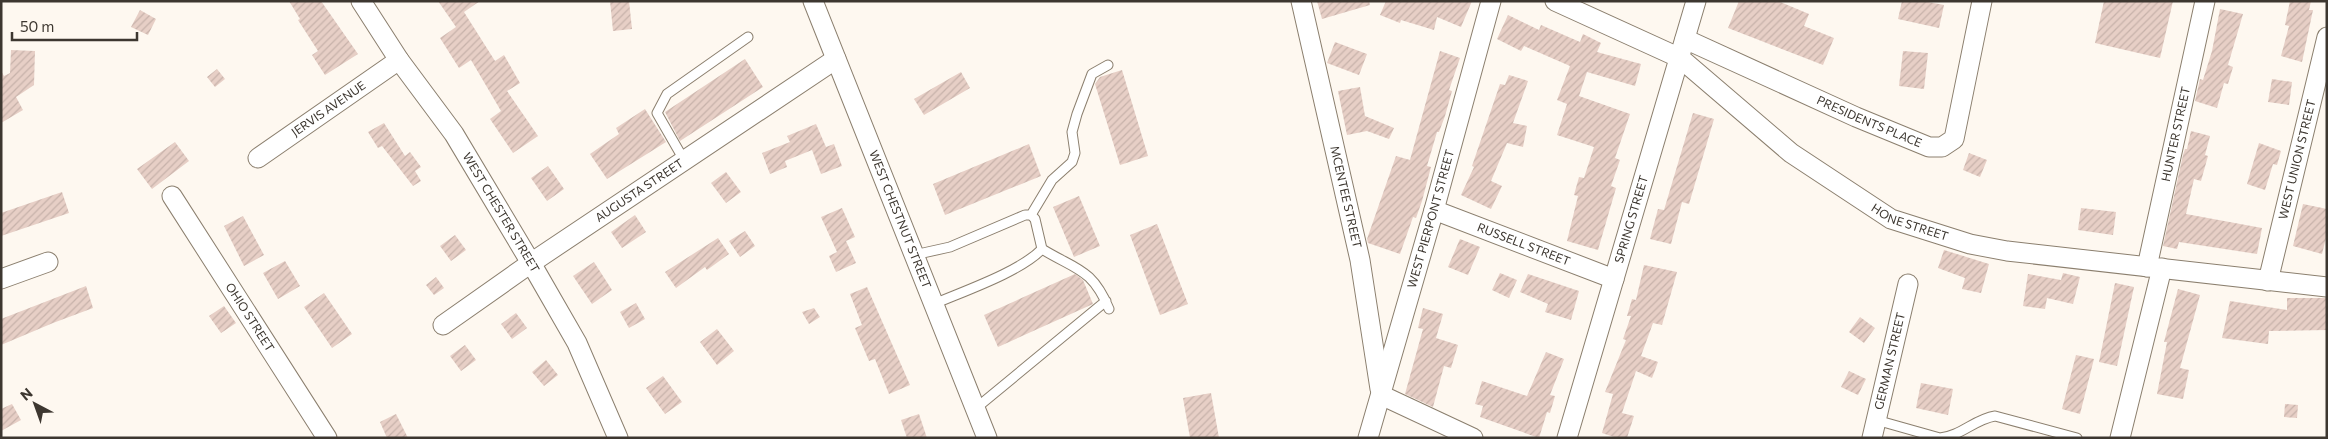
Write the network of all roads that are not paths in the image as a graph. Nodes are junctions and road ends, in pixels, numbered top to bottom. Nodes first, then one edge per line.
1 (361, 1) edge
2 (813, 1) edge
3 (1301, 1) edge
4 (1491, 1) edge
5 (1555, 1) edge
6 (1696, 1) edge
7 (1982, 1) edge
8 (2205, 1) edge
9 (748, 36) dead end
10 (2327, 37) edge
11 (1685, 39) junction
12 (1680, 58) junction
13 (836, 59) junction
14 (399, 60) junction
15 (1108, 65) dead end
16 (258, 158) dead end
17 (684, 160) junction
18 (172, 196) dead end
19 (1434, 210) junction
20 (1031, 215) junction
21 (1042, 249) junction
22 (914, 255) junction
23 (48, 262) dead end
24 (531, 263) junction
25 (2155, 267) junction
26 (1, 279) edge
27 (1614, 279) junction
28 (2268, 282) junction
29 (1908, 284) dead end
30 (2327, 287) edge
31 (934, 304) junction
32 (443, 325) dead end
33 (1381, 395) junction
34 (975, 409) junction
35 (1874, 429) edge
36 (327, 438) edge
37 (618, 438) edge
38 (987, 438) edge
39 (1368, 438) edge
40 (1473, 438) edge
41 (1567, 438) edge
42 (2077, 438) edge
43 (2120, 438) edge

1 - 14 street, WEST CHESTER STREET
2 - 13 street, WEST CHESTNUT STREET
3 - 33 street, MCENTEE STREET
4 - 19 street, WEST PIERPONT STREET
5 - 12 street, HONE STREET
6 - 11 street, SPRING STREET
7 - 11 street, PRESIDENTS PLACE
8 - 25 street, HUNTER STREET
9 - 17 lane
10 - 28 street, WEST UNION STREET
11 - 12 street, SPRING STREET
12 - 25 street, HONE STREET
12 - 27 street, SPRING STREET
13 - 17 street, AUGUSTA STREET
13 - 22 street, WEST CHESTNUT STREET
14 - 16 street, JERVIS AVENUE
14 - 24 street, WEST CHESTER STREET
15 - 20 lane
17 - 24 street, AUGUSTA STREET
18 - 36 street, OHIO STREET
19 - 27 street, RUSSELL STREET
19 - 33 street, WEST PIERPONT STREET
20 - 21 lane
20 - 22 lane
21 - 31 lane
21 - 34 lane
22 - 31 street, WEST CHESTNUT STREET
23 - 26 street
24 - 32 street, AUGUSTA STREET
24 - 37 street, WEST CHESTER STREET
25 - 28 street, HONE STREET
25 - 43 street, HUNTER STREET
27 - 41 street, SPRING STREET
28 - 30 street, HONE STREET
29 - 35 street, GERMAN STREET
31 - 34 street, WEST CHESTNUT STREET
33 - 39 street, WEST PIERPONT STREET
33 - 40 street
34 - 38 street, WEST CHESTNUT STREET
35 - 42 lane

